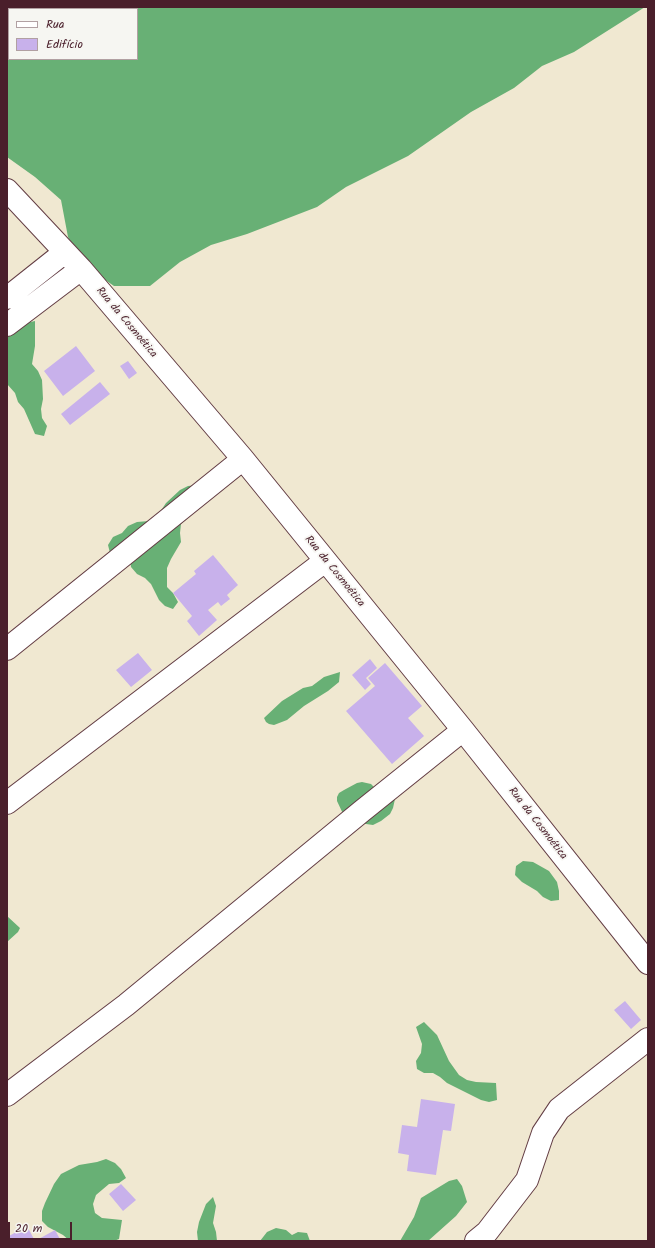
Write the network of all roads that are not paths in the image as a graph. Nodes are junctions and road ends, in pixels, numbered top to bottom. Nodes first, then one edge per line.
1 (7, 190) edge
2 (65, 252) junction
3 (81, 269) junction
4 (7, 298) edge
5 (7, 325) edge
6 (243, 459) junction
7 (325, 561) junction
8 (7, 649) edge
9 (463, 730) junction
10 (7, 803) edge
11 (648, 963) edge
12 (648, 1039) edge
13 (7, 1095) edge
14 (476, 1241) edge

1 - 2 street, Rua da Cosmoética
2 - 3 street, Rua da Cosmoética
2 - 4 street
3 - 5 street
3 - 6 street, Rua da Cosmoética
6 - 7 street, Rua da Cosmoética
6 - 8 street
7 - 9 street, Rua da Cosmoética
7 - 10 street
9 - 11 street, Rua da Cosmoética
9 - 13 street
12 - 14 street

